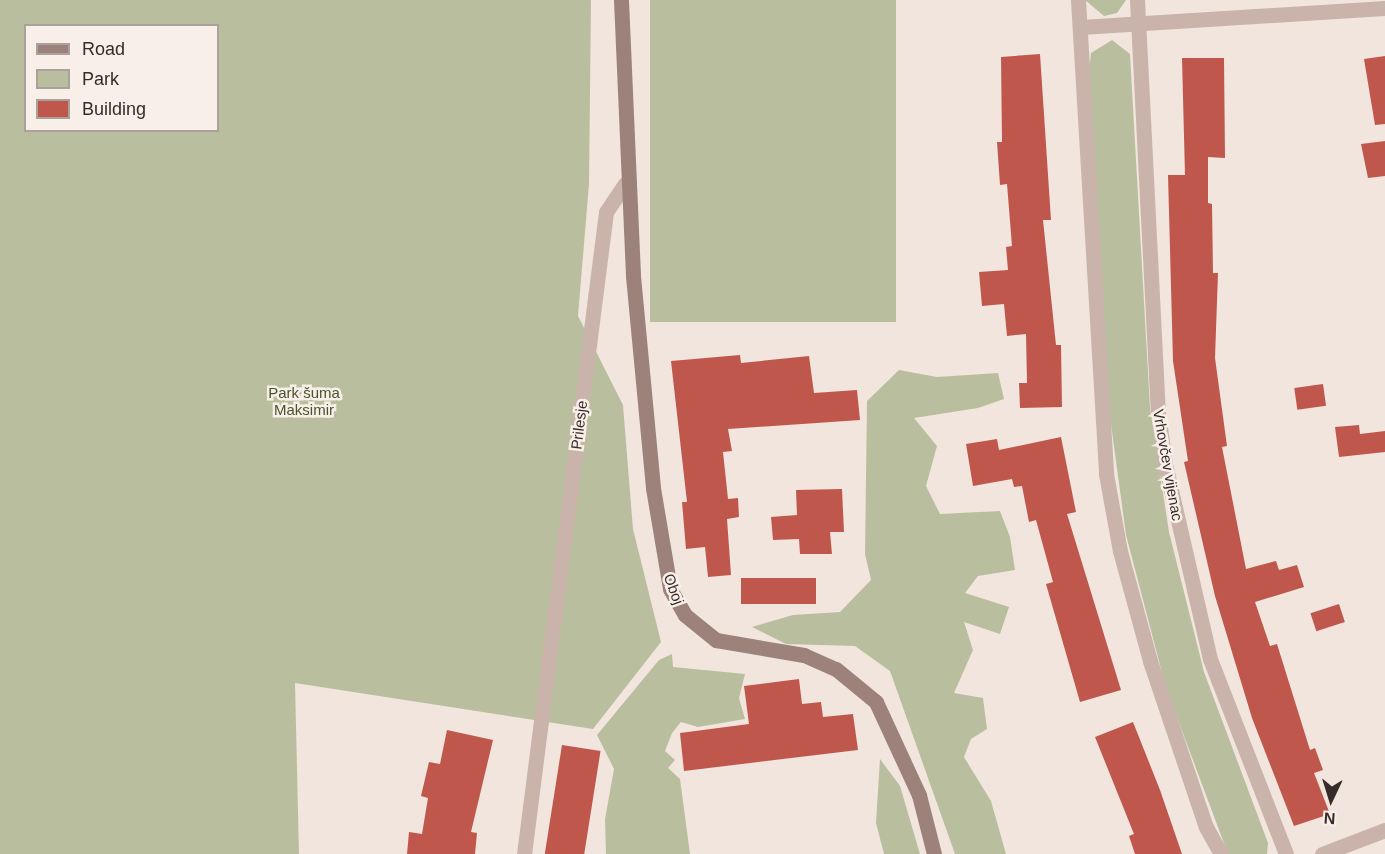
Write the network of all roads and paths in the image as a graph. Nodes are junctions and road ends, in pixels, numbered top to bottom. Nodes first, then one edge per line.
1 (621, 0) edge
2 (1078, 0) edge
3 (1137, 0) edge
4 (1385, 8) edge
5 (1138, 22) junction
6 (1081, 27) junction
7 (625, 184) junction
8 (1385, 830) edge
9 (524, 854) edge
10 (934, 854) edge
11 (1221, 854) edge
12 (1286, 854) edge
13 (1322, 854) edge

1 - 7 street
2 - 6 street
3 - 5 street, Vrhovčev vijenac
4 - 5 street
5 - 6 street
5 - 12 street, Vrhovčev vijenac
6 - 11 street
7 - 9 street, Prilesje
7 - 10 street, Oboj
8 - 13 street

